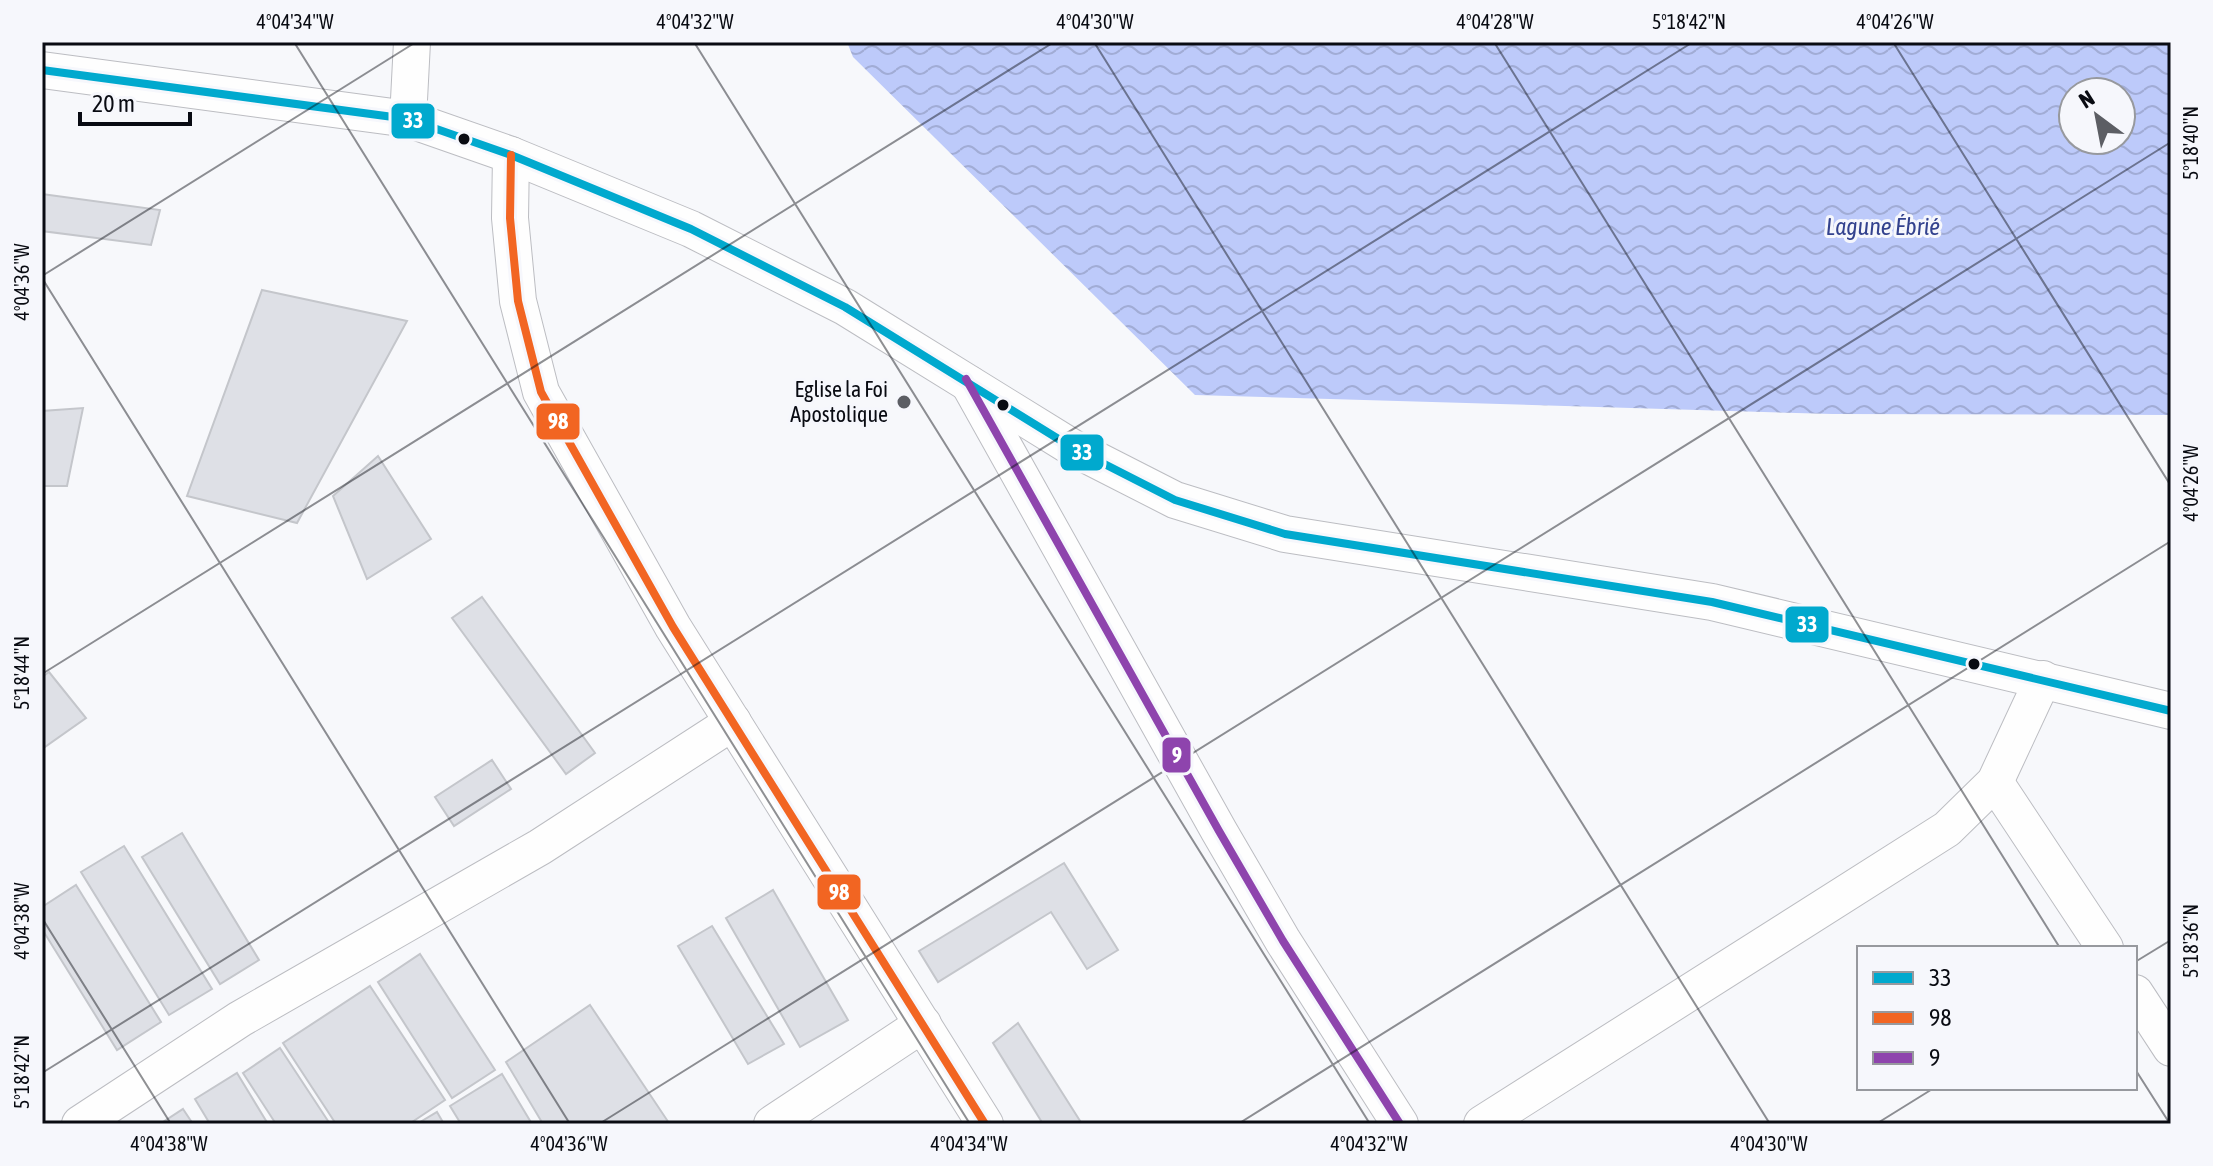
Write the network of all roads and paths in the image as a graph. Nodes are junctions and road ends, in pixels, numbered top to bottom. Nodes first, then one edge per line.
1 (412, 42) edge
2 (42, 70) edge
3 (408, 119) junction
4 (511, 155) junction
5 (966, 379) junction
6 (2043, 679) junction
7 (2171, 711) edge
8 (733, 722) junction
9 (1995, 782) junction
10 (2104, 946) edge
11 (2137, 996) edge
12 (923, 1024) junction
13 (2171, 1048) edge
14 (80, 1124) edge
15 (772, 1124) edge
16 (985, 1124) edge
17 (1400, 1124) edge
18 (1482, 1124) edge

1 - 3 street
2 - 3 street
3 - 4 street
4 - 5 street
4 - 8 street
5 - 6 street
5 - 17 street
6 - 7 street
6 - 9 street
8 - 12 street
8 - 14 street
9 - 10 street
9 - 18 street
11 - 13 street
12 - 15 street
12 - 16 street

